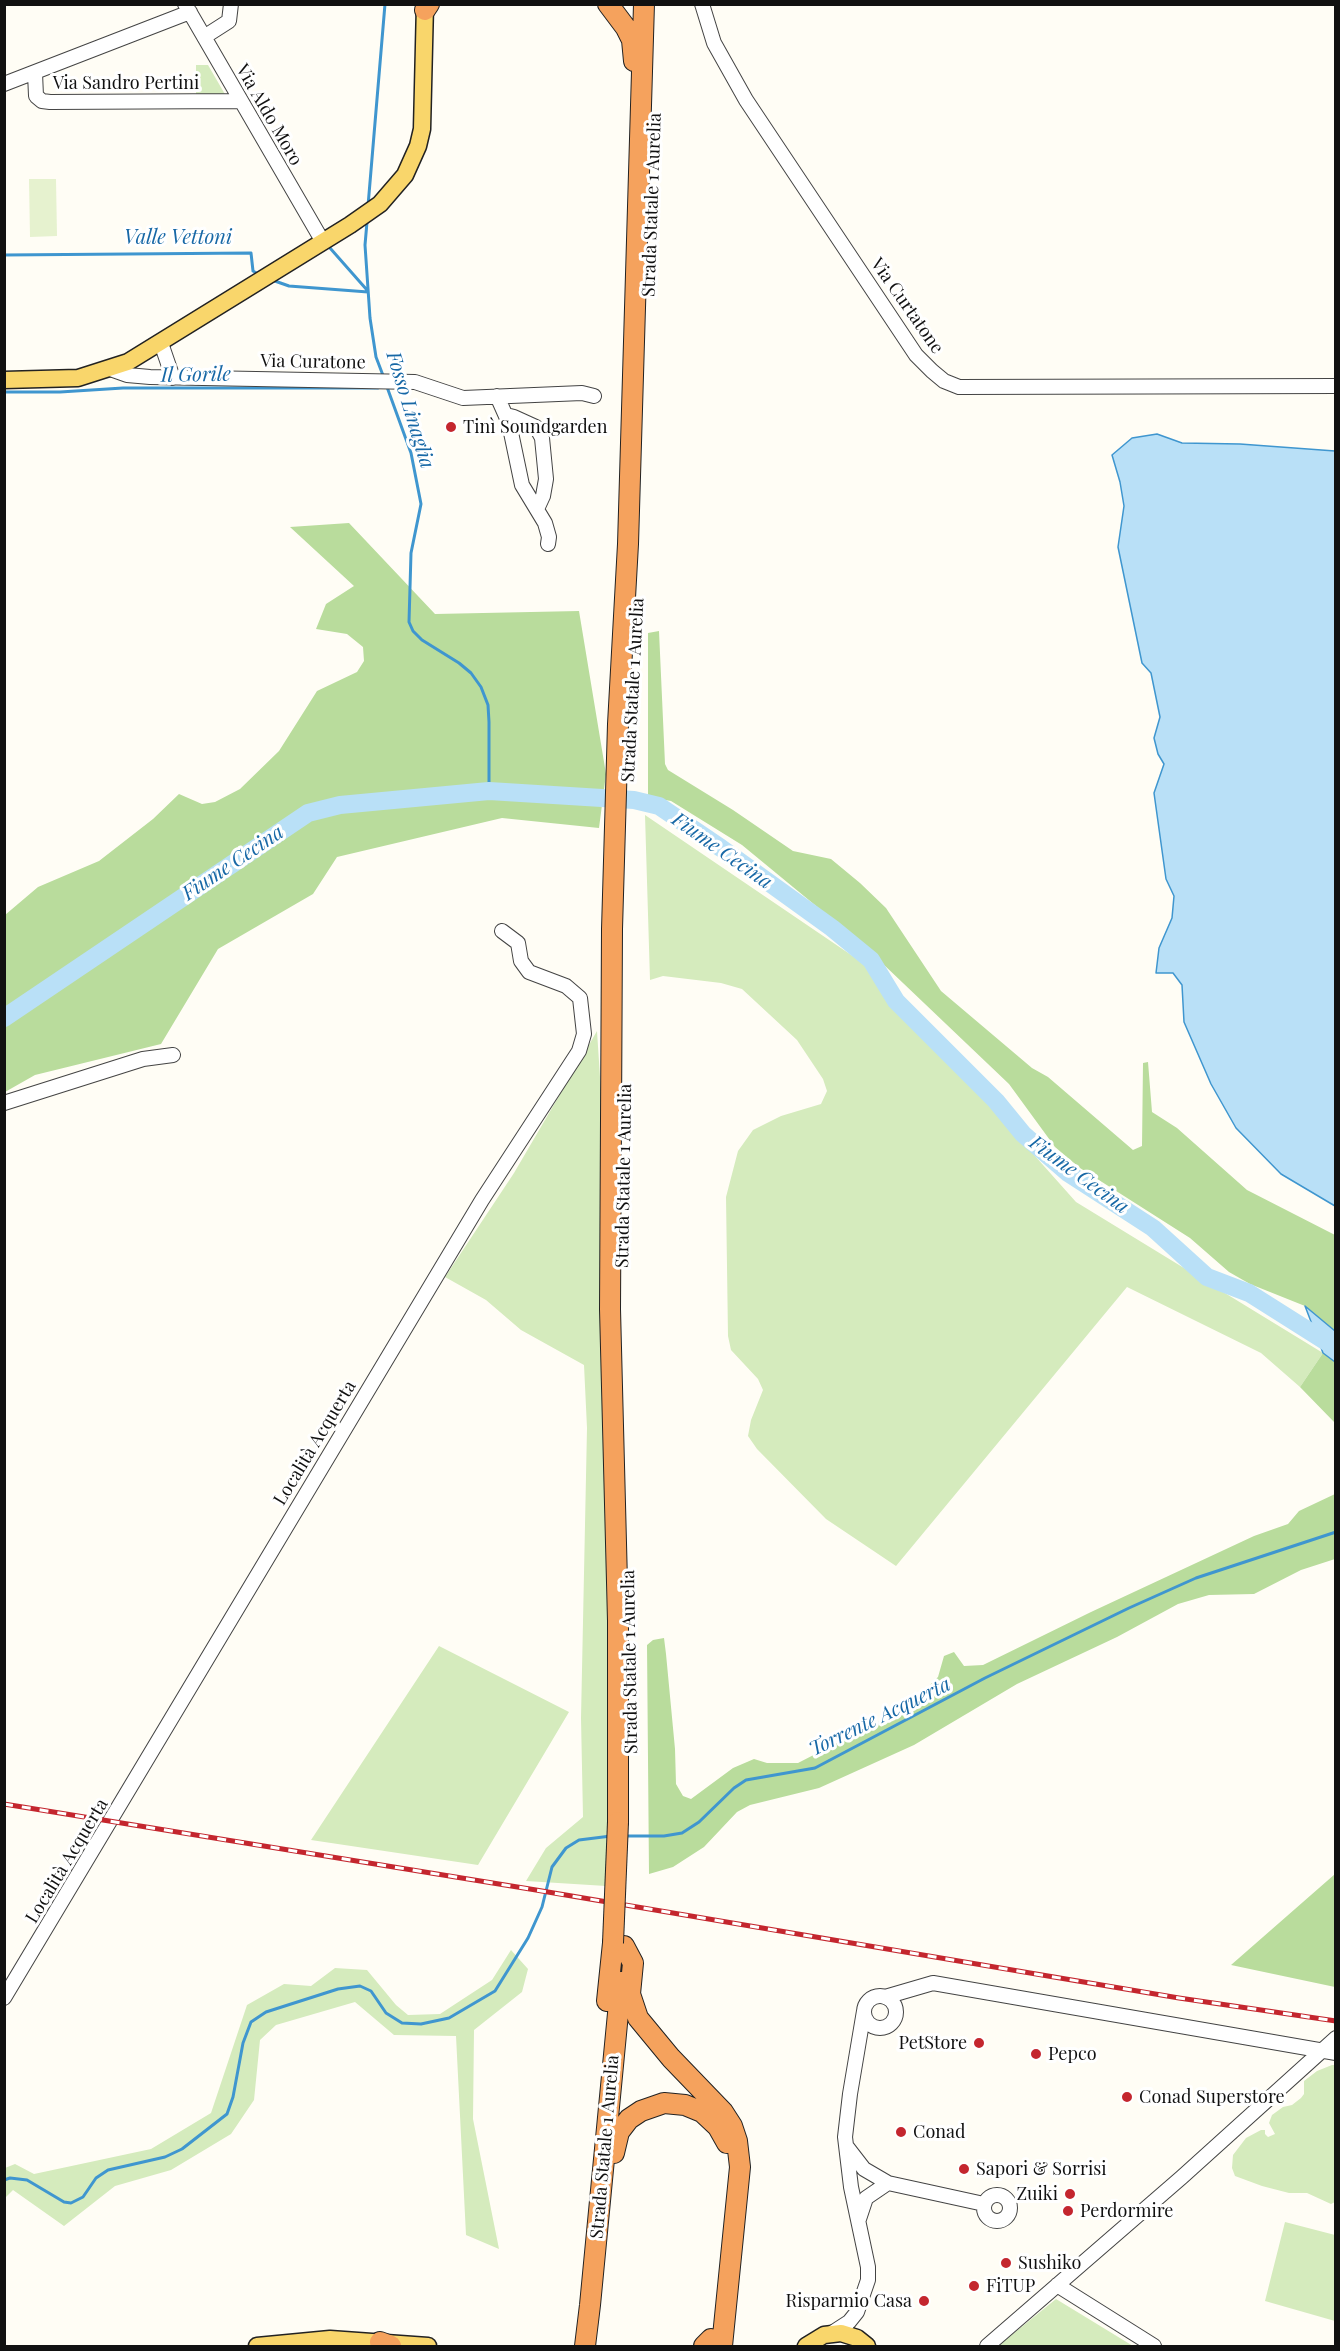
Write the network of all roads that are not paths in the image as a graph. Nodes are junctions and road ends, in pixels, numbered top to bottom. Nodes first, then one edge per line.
1 (231, 4) edge
2 (608, 4) edge
3 (644, 4) edge
4 (657, 4) edge
5 (702, 4) edge
6 (426, 6) edge
7 (188, 8) edge
8 (204, 37) junction
9 (35, 73) junction
10 (4, 84) edge
11 (241, 101) junction
12 (642, 105) junction
13 (323, 242) junction
14 (161, 344) junction
15 (110, 369) junction
16 (173, 378) junction
17 (4, 380) edge
18 (1335, 386) edge
19 (497, 396) junction
20 (594, 396) dead end
21 (506, 415) junction
22 (537, 509) junction
23 (548, 544) dead end
24 (625, 724) junction
25 (502, 931) dead end
26 (173, 1055) dead end
27 (4, 1103) edge
28 (621, 1944) junction
29 (918, 1987) junction
30 (885, 1997) junction
31 (4, 1998) edge
32 (864, 2012) junction
33 (896, 2017) junction
34 (884, 2028) junction
35 (1335, 2038) edge
36 (1330, 2051) edge
37 (855, 2066) junction
38 (846, 2145) junction
39 (603, 2179) junction
40 (888, 2183) junction
41 (984, 2204) dead end
42 (859, 2223) junction
43 (1058, 2285) junction
44 (857, 2312) junction
45 (581, 2321) junction
46 (832, 2333) junction
47 (385, 2344) edge
48 (717, 2344) edge
49 (866, 2345) edge
50 (257, 2346) edge
51 (428, 2346) edge
52 (572, 2346) edge
53 (585, 2346) edge
54 (806, 2346) edge
55 (987, 2346) edge
56 (1154, 2346) edge

1 - 8 street
2 - 12 highway
3 - 12 highway, Strada Statale 1 Aurelia
4 - 24 highway, Strada Statale 1 Aurelia
5 - 18 street, Via Curtatone
6 - 13 main road
7 - 8 street, Via Aldo Moro
7 - 9 street
8 - 11 street, Via Aldo Moro
9 - 10 street
9 - 11 street, Via Sandro Pertini
11 - 13 street, Via Aldo Moro
12 - 24 highway, Strada Statale 1 Aurelia
13 - 14 main road
14 - 15 main road
14 - 16 street
15 - 16 street, Via Curatone
15 - 17 main road
16 - 19 street, Via Curatone
19 - 20 street, Via Curatone
19 - 21 street
21 - 22 street
21 - 22 street
22 - 23 street
24 - 28 highway, Strada Statale 1 Aurelia, bridge
25 - 31 street, Località Acquerta
26 - 27 street
28 - 39 highway, Strada Statale 1 Aurelia
28 - 45 highway, Strada Statale 1 Aurelia
28 - 48 highway
29 - 30 street
29 - 33 street
29 - 36 street
30 - 32 street
30 - 33 street
32 - 34 street
32 - 37 street
33 - 34 street
34 - 37 street
35 - 36 street
36 - 43 street
37 - 38 street
38 - 40 street
38 - 42 street
39 - 45 highway, Strada Statale 1 Aurelia
39 - 48 highway
40 - 41 street
40 - 42 street
42 - 44 street
43 - 55 street
43 - 56 street
44 - 46 street
44 - 49 street
45 - 52 highway, Strada Statale 1 Aurelia
45 - 53 highway, Strada Statale 1 Aurelia
46 - 49 main road
46 - 54 main road
47 - 50 main road
47 - 51 main road

